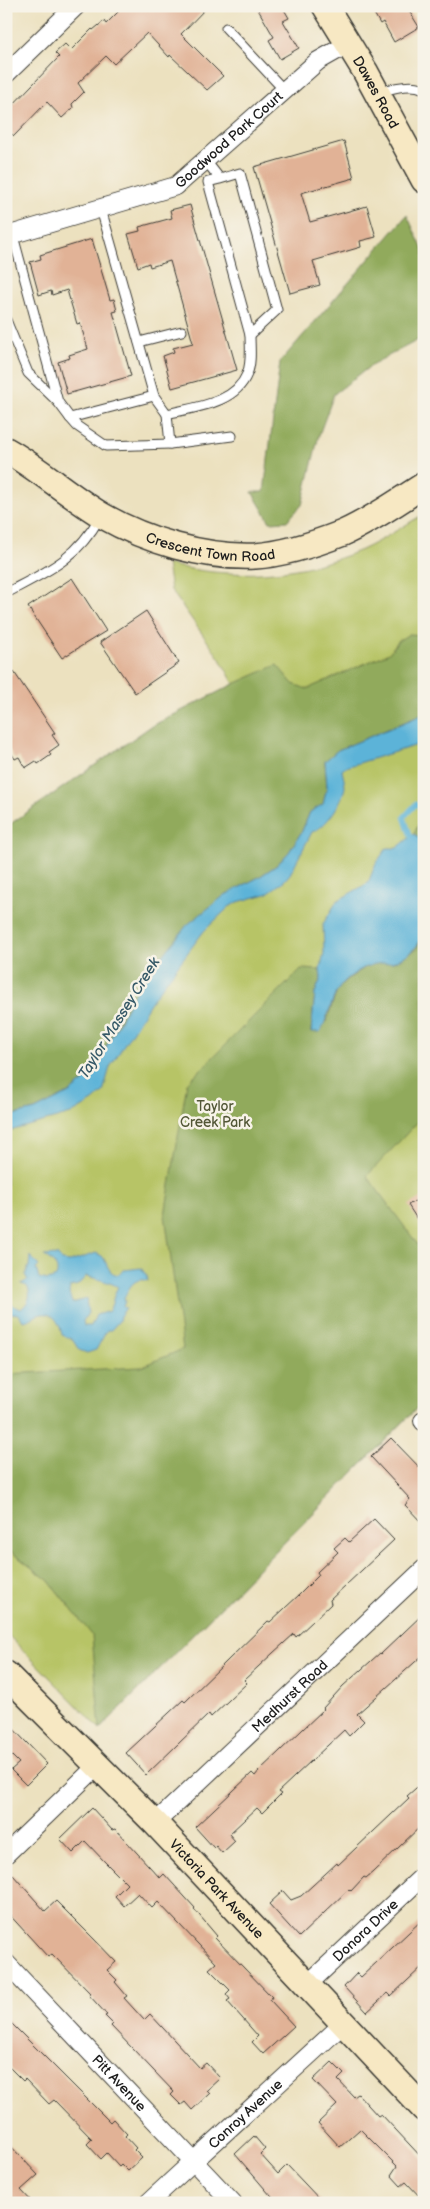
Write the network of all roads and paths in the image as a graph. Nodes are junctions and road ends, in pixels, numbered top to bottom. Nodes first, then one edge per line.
1 (76, 6) edge
2 (325, 6) edge
3 (226, 28) dead end
4 (348, 44) junction
5 (6, 74) edge
6 (424, 89) edge
7 (284, 90) junction
8 (377, 93) junction
9 (206, 161) junction
10 (220, 179) junction
11 (424, 180) edge
12 (101, 209) junction
13 (7, 237) edge
14 (6, 322) edge
15 (182, 330) dead end
16 (250, 335) junction
17 (139, 342) junction
18 (154, 396) junction
19 (58, 402) junction
20 (167, 414) junction
21 (70, 418) junction
22 (232, 436) dead end
23 (170, 444) junction
24 (6, 450) edge
25 (424, 485) edge
26 (102, 515) junction
27 (6, 593) edge
28 (424, 1569) edge
29 (6, 1674) edge
30 (97, 1766) junction
31 (155, 1823) junction
32 (6, 1854) edge
33 (424, 1875) edge
34 (6, 1964) edge
35 (307, 1985) junction
36 (343, 2024) junction
37 (424, 2109) edge
38 (193, 2160) junction
39 (148, 2203) edge
40 (233, 2203) edge

1 - 5 street
2 - 4 street, Dawes Road
3 - 7 lane
4 - 7 street, Goodwood Park Court
4 - 8 street, Dawes Road
6 - 8 lane
7 - 9 street, Goodwood Park Court
8 - 11 street, Dawes Road
9 - 10 lane
9 - 12 street, Goodwood Park Court
10 - 16 lane
10 - 16 lane
12 - 13 street, Goodwood Park Court
12 - 17 lane
13 - 19 lane
14 - 19 lane
15 - 17 lane
16 - 20 lane
17 - 18 lane
18 - 20 lane
18 - 21 lane
19 - 21 lane
20 - 23 lane
21 - 23 lane
22 - 23 lane
24 - 26 street, Crescent Town Road
25 - 26 street, Crescent Town Road
26 - 27 lane
28 - 31 street, Medhurst Road
29 - 30 street, Victoria Park Avenue
30 - 31 street, Victoria Park Avenue
30 - 32 street
31 - 35 street, Victoria Park Avenue
33 - 35 street, Donora Drive
34 - 38 street, Pitt Avenue
35 - 36 street, Victoria Park Avenue
36 - 37 street, Victoria Park Avenue
36 - 38 street, Conroy Avenue
38 - 39 street, Conroy Avenue
38 - 40 street, Pitt Avenue

